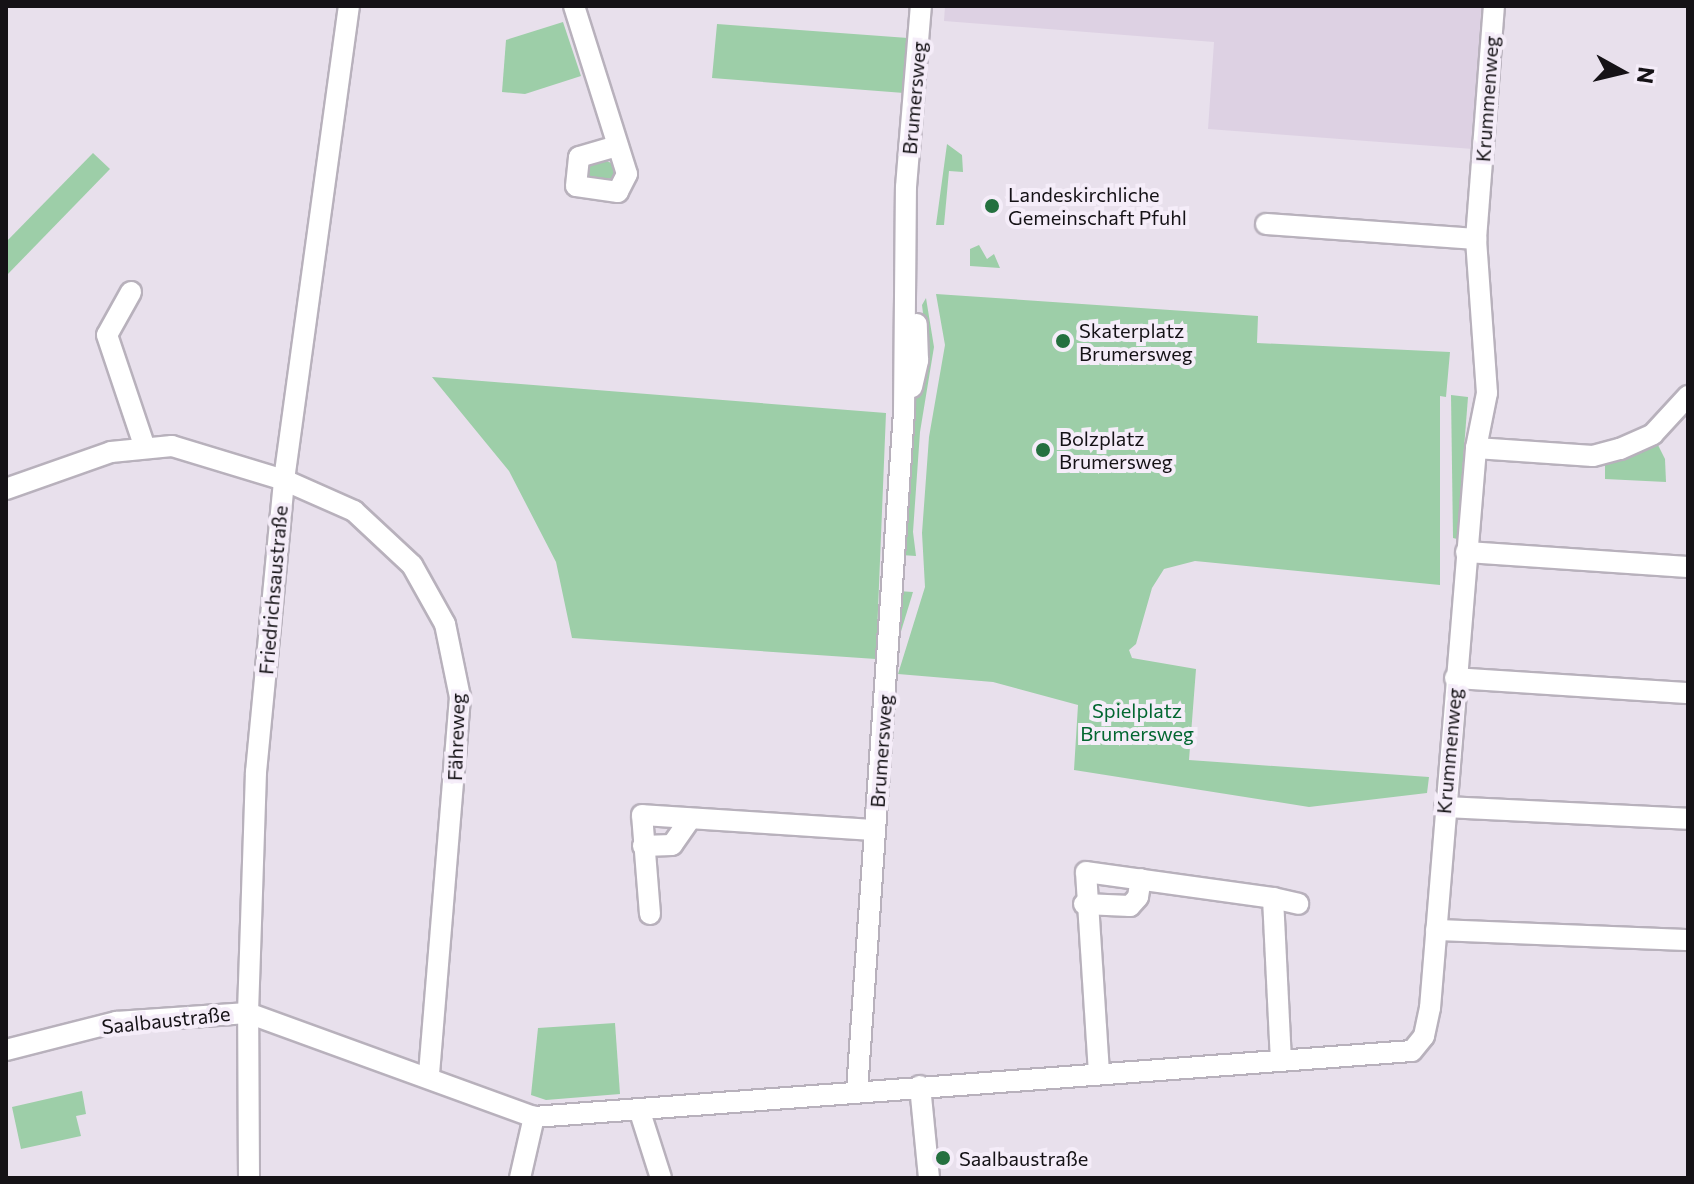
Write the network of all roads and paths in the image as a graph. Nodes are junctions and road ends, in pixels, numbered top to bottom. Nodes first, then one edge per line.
1 (349, 6) edge
2 (574, 6) edge
3 (921, 6) edge
4 (1494, 6) edge
5 (617, 146) dead end
6 (1266, 224) dead end
7 (1476, 239) junction
8 (131, 292) dead end
9 (1688, 396) edge
10 (144, 445) junction
11 (1476, 448) junction
12 (284, 480) junction
13 (6, 489) edge
14 (1466, 552) junction
15 (1688, 567) edge
16 (1455, 678) junction
17 (1688, 693) edge
18 (1445, 807) junction
19 (690, 819) junction
20 (1688, 819) edge
21 (875, 830) junction
22 (643, 846) junction
23 (1141, 879) junction
24 (1273, 898) junction
25 (1084, 904) junction
26 (1298, 904) dead end
27 (650, 914) dead end
28 (1436, 930) junction
29 (1688, 940) edge
30 (248, 1013) junction
31 (6, 1050) edge
32 (1412, 1051) joint
33 (1281, 1060) junction
34 (1099, 1073) junction
35 (429, 1075) junction
36 (920, 1086) junction
37 (857, 1091) junction
38 (639, 1109) junction
39 (534, 1117) junction
40 (249, 1178) edge
41 (520, 1178) edge
42 (661, 1178) edge
43 (929, 1178) edge

1 - 12 street, Friedrichsaustraße
2 - 5 street
3 - 21 street, Brumersweg
4 - 7 street, Krummenweg
6 - 7 street
7 - 11 street, Krummenweg
8 - 10 street
9 - 11 street
10 - 12 street, Fähreweg
10 - 13 street
11 - 14 street, Krummenweg
12 - 30 street, Friedrichsaustraße
12 - 35 street, Fähreweg
14 - 15 street
14 - 16 street, Krummenweg
16 - 17 street
16 - 18 street, Krummenweg
18 - 20 street
18 - 28 street, Krummenweg
19 - 21 street
19 - 22 street
19 - 22 street
21 - 37 street, Brumersweg
22 - 27 street
23 - 24 street
23 - 25 street
23 - 25 street
24 - 26 street
24 - 33 street
25 - 34 street
28 - 29 street
28 - 32 street, Krummenweg
30 - 31 street, Saalbaustraße
30 - 35 street, Saalbaustraße
30 - 40 street, Friedrichsaustraße
32 - 33 street, Saalbaustraße
33 - 34 street, Saalbaustraße
34 - 36 street, Saalbaustraße
35 - 39 street, Saalbaustraße
36 - 37 street, Saalbaustraße
36 - 43 street
37 - 38 street, Saalbaustraße
38 - 39 street, Saalbaustraße
38 - 42 street
39 - 41 street

